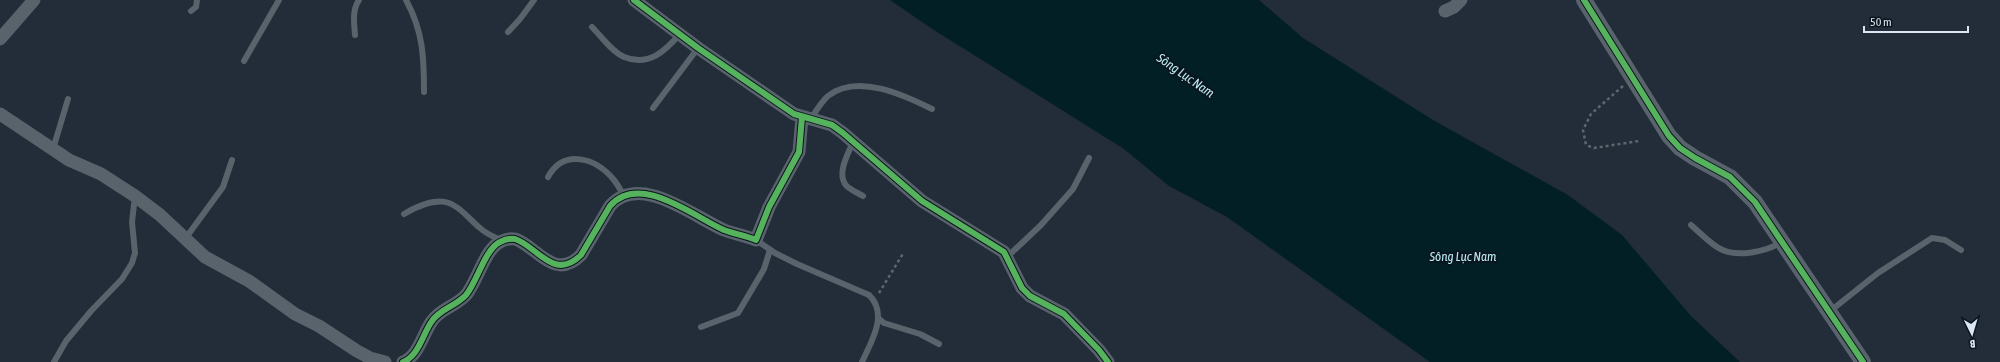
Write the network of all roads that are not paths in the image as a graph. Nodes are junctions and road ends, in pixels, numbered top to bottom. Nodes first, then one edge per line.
1 (34, 0) edge
2 (197, 0) edge
3 (279, 0) edge
4 (359, 0) edge
5 (406, 0) edge
6 (534, 0) edge
7 (634, 0) edge
8 (1461, 0) edge
9 (1584, 0) edge
10 (191, 11) dead end
11 (1445, 11) dead end
12 (592, 27) dead end
13 (508, 32) dead end
14 (680, 34) junction
15 (355, 35) dead end
16 (0, 39) edge
17 (698, 48) junction
18 (244, 61) dead end
19 (424, 92) dead end
20 (68, 99) dead end
21 (653, 108) dead end
22 (932, 109) dead end
23 (0, 114) edge
24 (806, 119) junction
25 (853, 142) junction
26 (52, 149) junction
27 (1089, 158) dead end
28 (232, 160) dead end
29 (548, 177) dead end
30 (135, 196) junction
31 (624, 196) junction
32 (863, 196) dead end
33 (404, 214) dead end
34 (1691, 225) dead end
35 (185, 239) junction
36 (756, 240) junction
37 (502, 241) junction
38 (1782, 242) junction
39 (770, 250) junction
40 (1961, 250) dead end
41 (1007, 257) junction
42 (1829, 312) junction
43 (878, 318) junction
44 (701, 327) dead end
45 (939, 344) dead end
46 (54, 362) edge
47 (385, 362) edge
48 (403, 362) edge
49 (862, 362) edge
50 (1108, 362) edge
51 (1863, 362) edge

1 - 16 street
2 - 10 lane
3 - 18 lane
4 - 15 lane
5 - 19 lane
6 - 13 lane
7 - 14 street
8 - 11 street
9 - 38 street
12 - 14 lane
14 - 17 street
17 - 21 lane
17 - 24 street
20 - 26 lane
22 - 24 lane
23 - 26 street
24 - 25 street
24 - 36 street
25 - 32 lane
25 - 41 street
26 - 30 street
27 - 41 lane
28 - 35 lane
29 - 31 lane
30 - 35 street
30 - 46 lane
31 - 36 street
31 - 37 street
33 - 37 lane
34 - 38 lane
35 - 47 street
36 - 39 lane
37 - 48 street
38 - 42 street
39 - 43 lane
39 - 44 lane
40 - 42 lane
41 - 50 street
42 - 51 street
43 - 45 lane
43 - 49 lane

